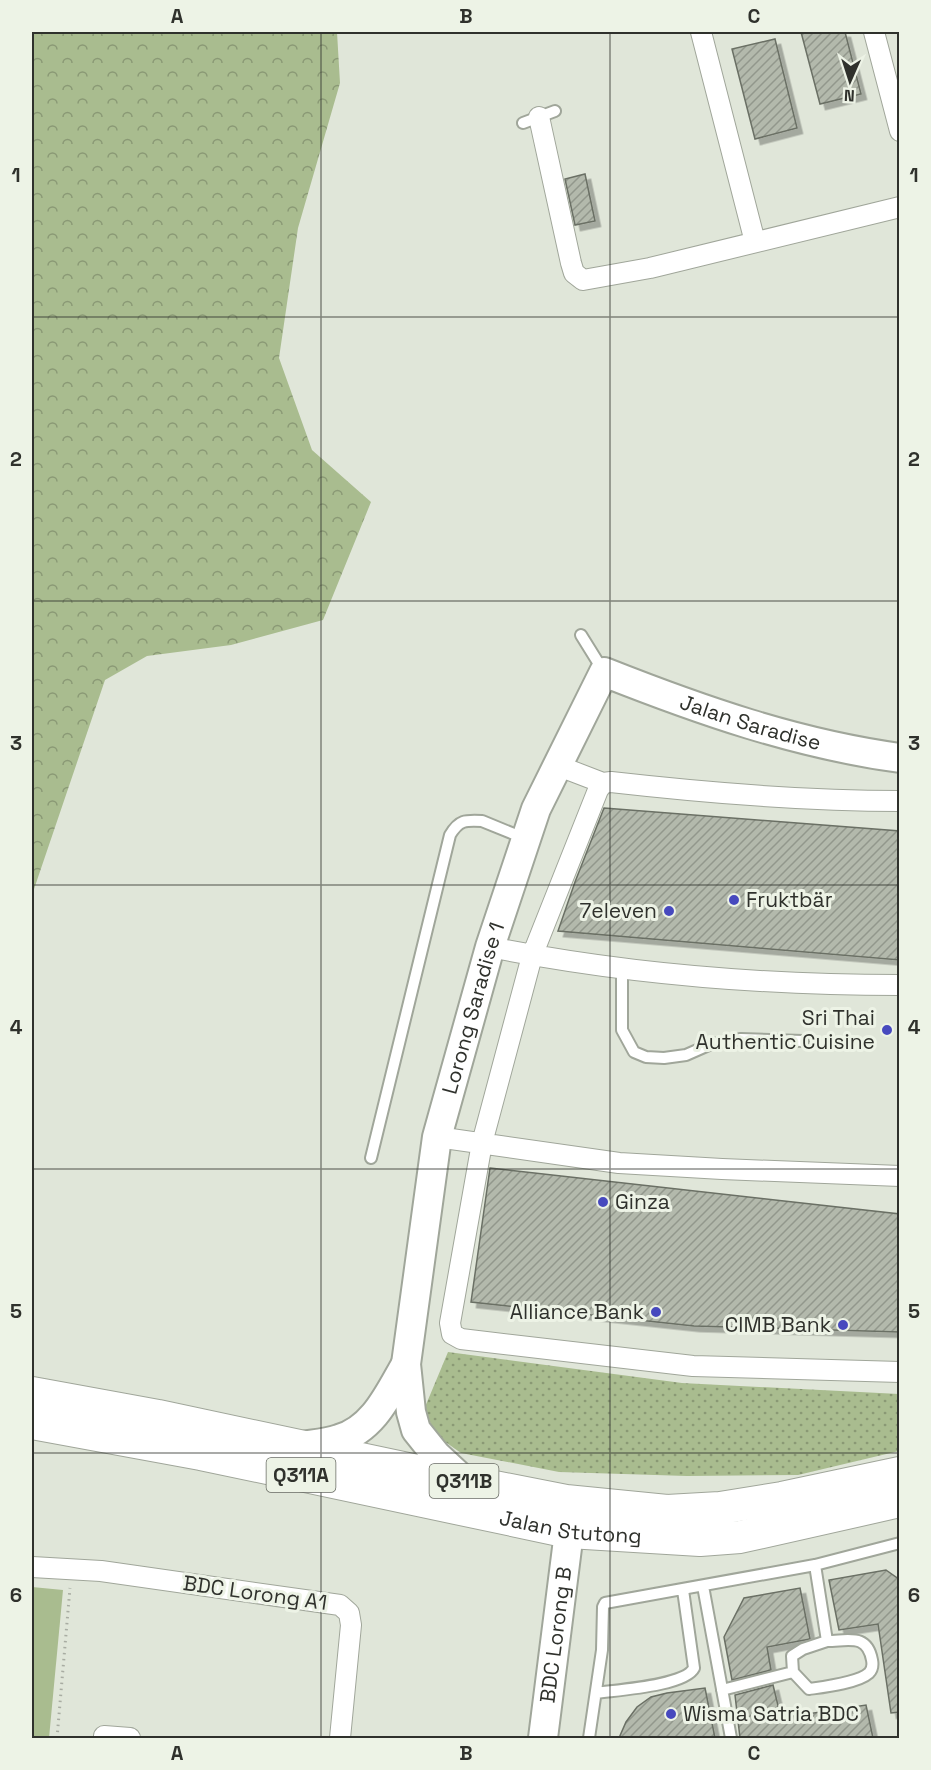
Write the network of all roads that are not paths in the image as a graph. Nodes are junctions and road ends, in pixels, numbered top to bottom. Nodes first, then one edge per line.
1 (701, 32) edge
2 (874, 32) edge
3 (539, 117) dead end
4 (900, 131) edge
5 (900, 207) edge
6 (755, 242) junction
7 (581, 635) dead end
8 (604, 672) junction
9 (900, 758) edge
10 (556, 765) junction
11 (603, 783) junction
12 (900, 801) edge
13 (526, 839) junction
14 (490, 947) junction
15 (532, 956) junction
16 (622, 970) junction
17 (900, 985) edge
18 (803, 1041) dead end
19 (437, 1137) junction
20 (482, 1143) junction
21 (371, 1158) dead end
22 (900, 1176) edge
23 (406, 1364) junction
24 (900, 1372) edge
25 (32, 1393) edge
26 (32, 1423) edge
27 (302, 1446) junction
28 (900, 1473) edge
29 (464, 1481) junction
30 (566, 1501) junction
31 (900, 1501) edge
32 (569, 1532) junction
33 (900, 1543) edge
34 (815, 1565) junction
35 (32, 1567) edge
36 (703, 1586) junction
37 (682, 1590) junction
38 (827, 1641) junction
39 (793, 1672) junction
40 (722, 1690) junction
41 (596, 1693) junction
42 (104, 1736) dead end
43 (130, 1738) edge
44 (340, 1738) edge
45 (543, 1738) edge
46 (589, 1738) edge
47 (731, 1738) edge

1 - 6 street
2 - 4 street
3 - 6 street
5 - 6 street
7 - 8 lane
8 - 9 street, Jalan Saradise
8 - 10 street, Lorong Saradise 1
10 - 11 street
10 - 13 street, Lorong Saradise 1
11 - 12 street
11 - 15 street
13 - 14 street, Lorong Saradise 1
13 - 21 lane
14 - 15 street
14 - 19 street, Lorong Saradise 1
15 - 16 street
15 - 20 street
16 - 17 street
16 - 18 lane
19 - 20 street
19 - 23 street, Lorong Saradise 1
20 - 22 street
20 - 24 street
23 - 27 street
23 - 29 street
25 - 27 main road, Jalan Stutong / Q311B
26 - 32 main road, Jalan Stutong / Q311A
27 - 29 main road, Jalan Stutong / Q311B
28 - 30 main road, Jalan Stutong / Q311B
29 - 30 main road, Jalan Stutong / Q311B
30 - 32 main road
31 - 32 main road, Jalan Stutong / Q311A
32 - 45 street, BDC Lorong B
33 - 34 lane
34 - 36 lane
34 - 38 lane
35 - 44 street, BDC Lorong A1
36 - 37 lane
36 - 40 lane
37 - 41 lane
37 - 41 lane
38 - 39 lane
38 - 39 lane
39 - 40 lane
40 - 47 lane
41 - 46 lane
42 - 43 street

